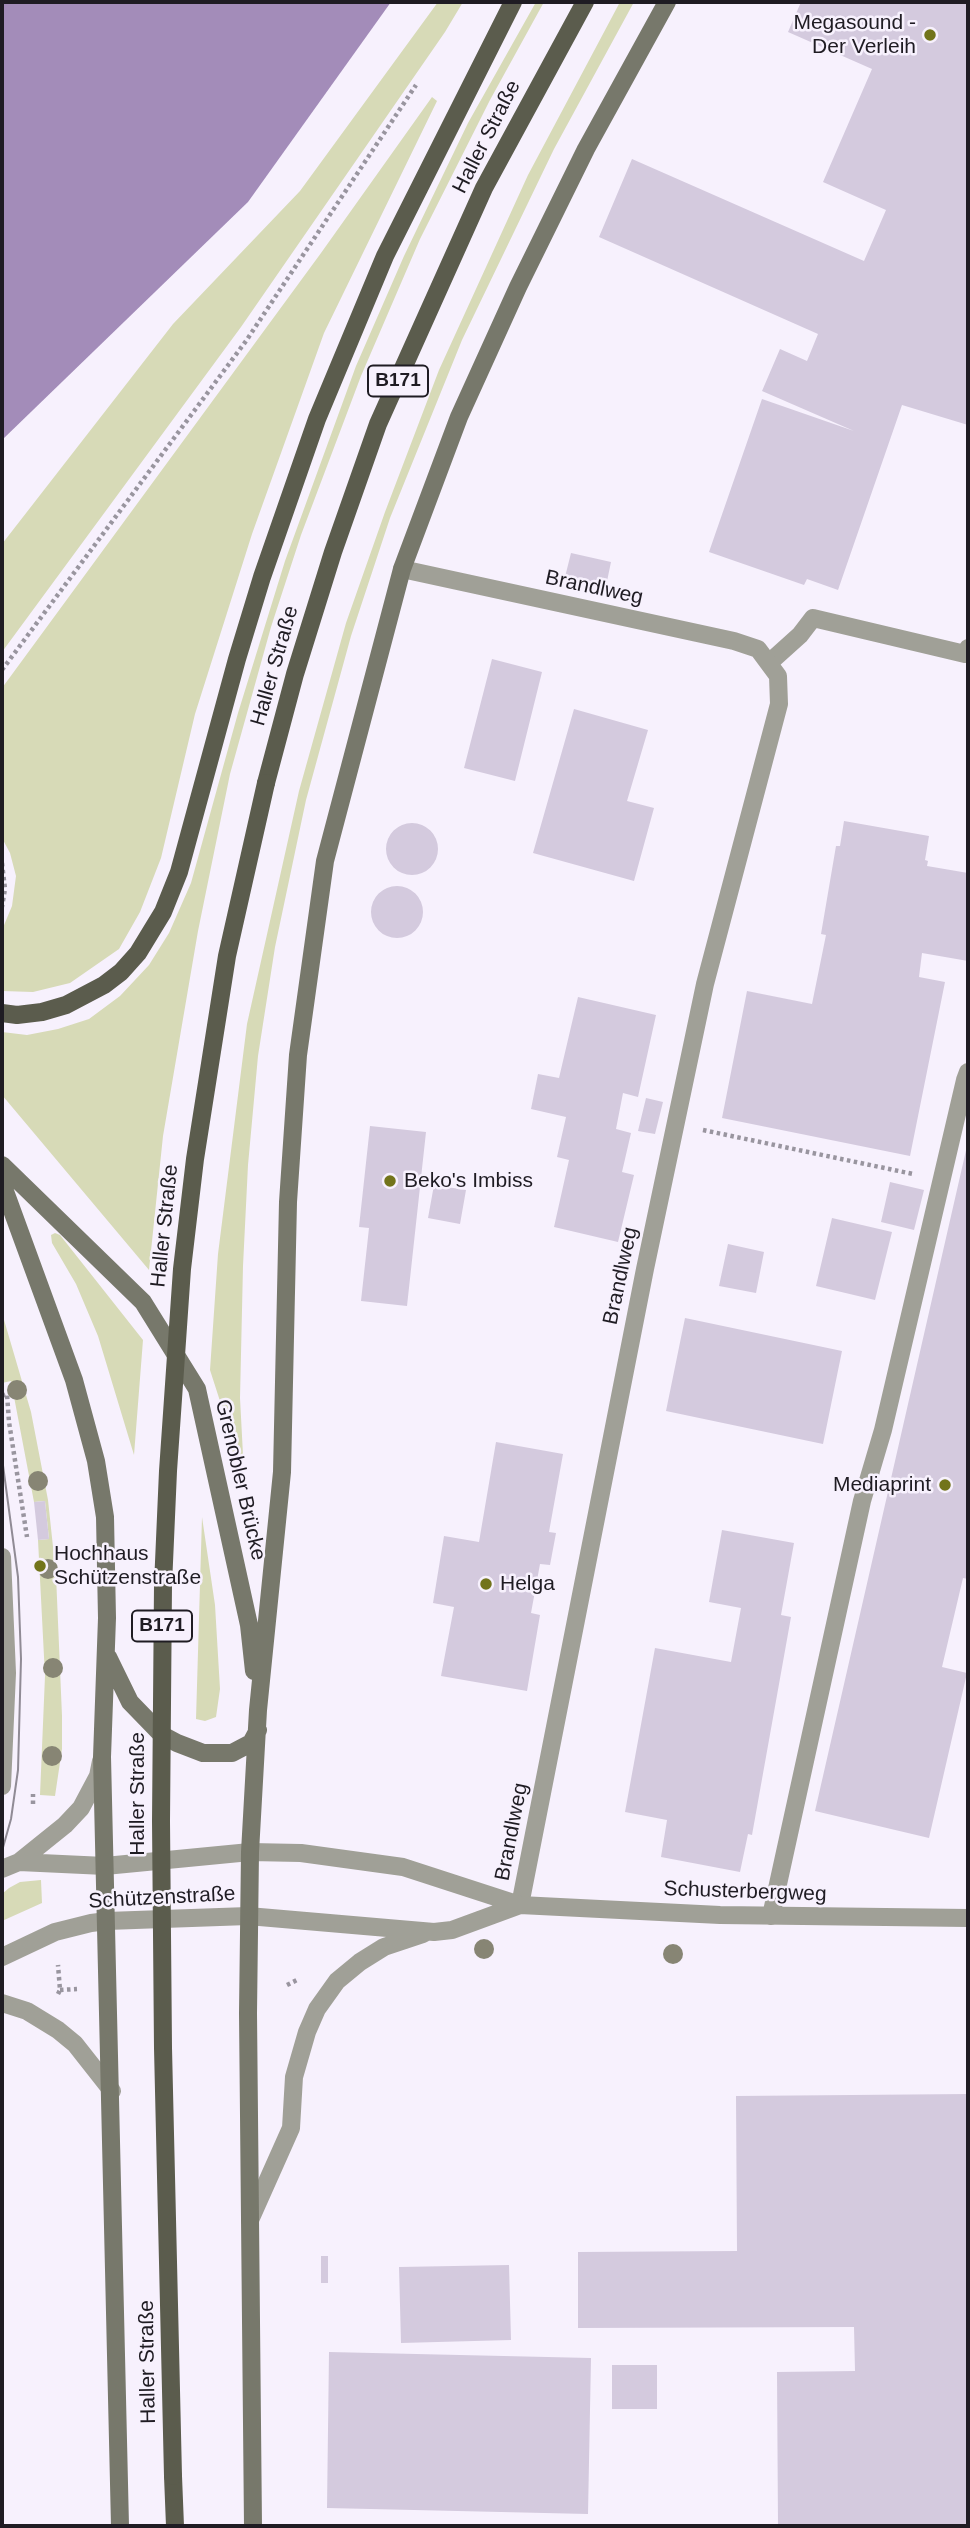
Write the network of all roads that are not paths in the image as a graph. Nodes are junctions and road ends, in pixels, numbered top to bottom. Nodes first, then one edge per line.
1 (513, 2) edge
2 (585, 2) edge
3 (667, 2) edge
4 (402, 569) junction
5 (968, 648) edge
6 (770, 662) junction
7 (2, 1013) edge
8 (968, 1072) edge
9 (2, 1165) edge
10 (2, 1183) edge
11 (2, 1557) edge
12 (106, 1653) junction
13 (258, 1710) junction
14 (258, 1730) junction
15 (102, 1757) junction
16 (2, 1786) edge
17 (250, 1852) junction
18 (19, 1862) junction
19 (106, 1866) junction
20 (2, 1869) edge
21 (520, 1905) junction
22 (248, 1916) junction
23 (771, 1916) junction
24 (968, 1918) edge
25 (107, 1921) junction
26 (434, 1932) junction
27 (2, 1957) edge
28 (2, 2003) edge
29 (112, 2091) junction
30 (250, 2220) junction
31 (120, 2526) edge
32 (175, 2526) edge
33 (253, 2526) edge

1 - 7 main road
2 - 32 main road, Haller Straße / B171, bridge
3 - 4 main road
4 - 6 street, Brandlweg
4 - 13 main road
5 - 6 street
6 - 21 street, Brandlweg
8 - 23 street
9 - 13 main road, Grenobler Brücke
10 - 12 main road, Haller Straße
11 - 16 street
12 - 14 main road
12 - 15 main road, Haller Straße
13 - 14 main road
14 - 17 main road
15 - 18 street
15 - 19 main road, Haller Straße
17 - 19 street, Schützenstraße
17 - 21 street, Schusterbergweg
17 - 22 main road
18 - 19 street, Schützenstraße
18 - 20 street, Schützenstraße
19 - 25 main road, Haller Straße
21 - 23 street, Schusterbergweg
21 - 26 street, Schusterbergweg
22 - 25 street, Schützenstraße
22 - 26 street, Schusterbergweg
22 - 30 main road
23 - 24 street, Schusterbergweg
25 - 27 street, Schützenstraße
25 - 29 main road, Haller Straße
26 - 30 street
28 - 29 street
29 - 31 main road, Haller Straße
30 - 33 main road

